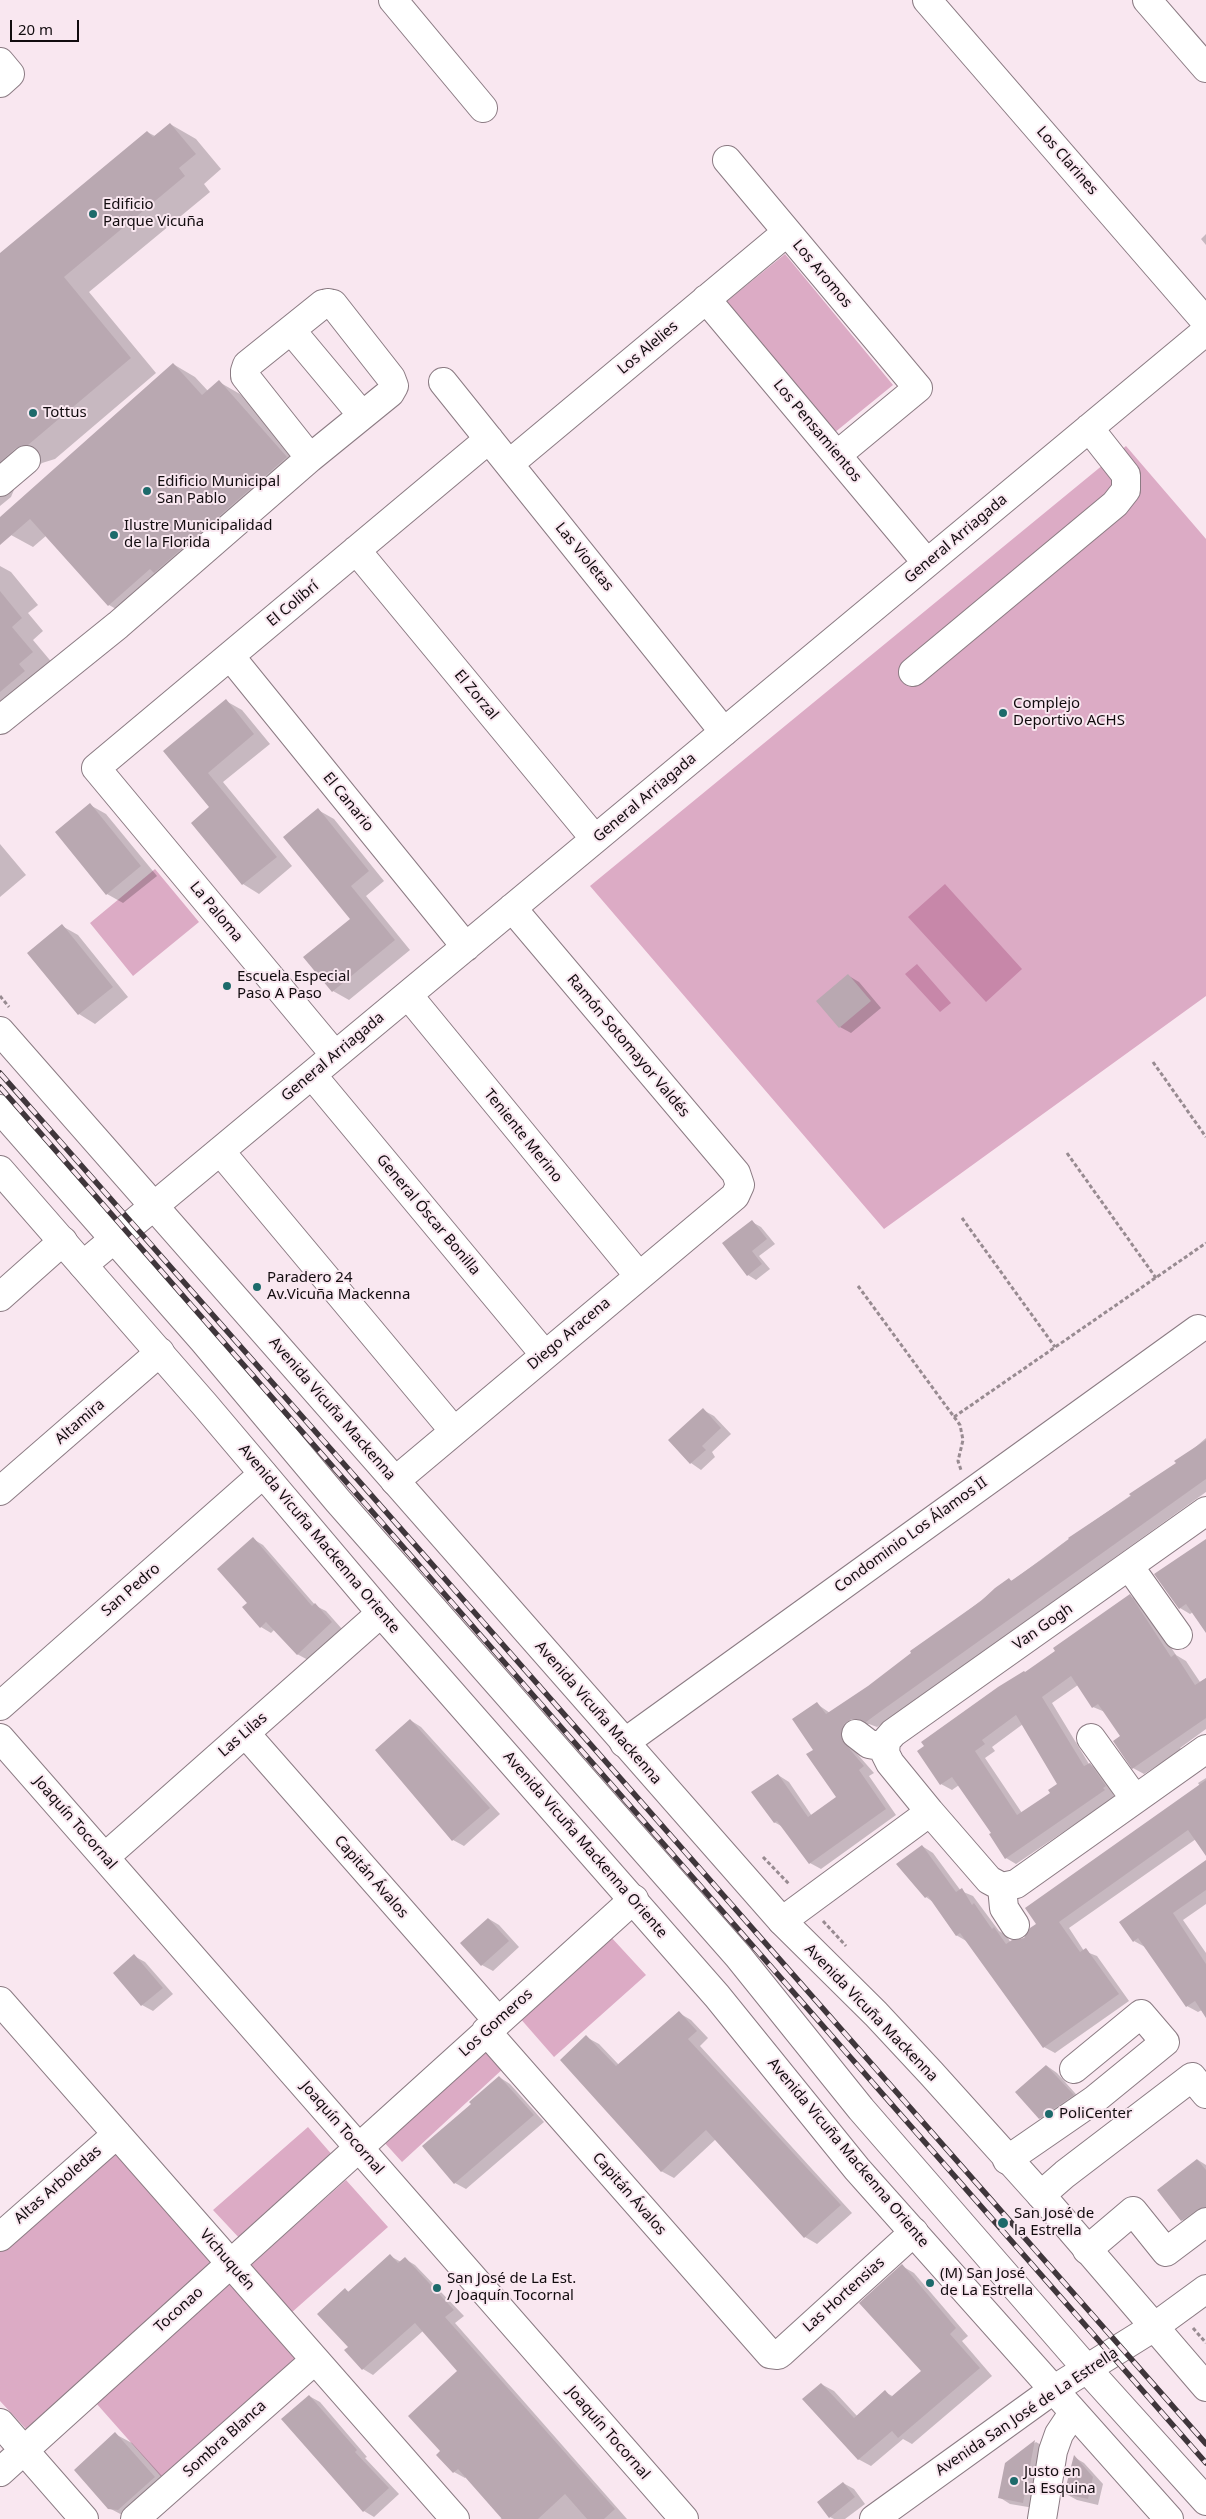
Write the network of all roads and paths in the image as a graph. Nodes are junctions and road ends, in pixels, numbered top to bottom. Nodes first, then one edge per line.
1 (393, 0) edge
2 (928, 0) edge
3 (1146, 0) edge
4 (1206, 68) edge
5 (482, 108) dead end
6 (727, 160) dead end
7 (787, 232) junction
8 (706, 299) junction
9 (1206, 322) edge
10 (290, 330) junction
11 (1206, 331) edge
12 (444, 382) dead end
13 (362, 415) junction
14 (1089, 428) junction
15 (489, 439) junction
16 (837, 456) junction
17 (310, 458) junction
18 (26, 460) dead end
19 (509, 464) junction
20 (0, 482) edge
21 (356, 550) junction
22 (927, 563) junction
23 (230, 656) junction
24 (913, 672) dead end
25 (0, 720) edge
26 (724, 732) junction
27 (96, 768) joint
28 (595, 839) junction
29 (512, 908) junction
30 (466, 947) junction
31 (408, 995) junction
32 (0, 1031) edge
33 (335, 1056) junction
34 (1153, 1062) dead end
35 (312, 1075) junction
36 (0, 1109) edge
37 (1206, 1137) edge
38 (220, 1151) junction
39 (1067, 1153) dead end
40 (0, 1170) edge
41 (740, 1185) joint
42 (154, 1205) junction
43 (962, 1218) dead end
44 (114, 1239) junction
45 (63, 1241) junction
46 (1206, 1243) edge
47 (84, 1264) junction
48 (639, 1276) junction
49 (1156, 1278) junction
50 (858, 1286) dead end
51 (0, 1297) edge
52 (1198, 1329) dead end
53 (1055, 1347) junction
54 (160, 1352) junction
55 (544, 1355) junction
56 (954, 1417) junction
57 (454, 1431) junction
58 (262, 1474) junction
59 (395, 1481) junction
60 (975, 1490) junction
61 (0, 1491) edge
62 (1206, 1511) edge
63 (1129, 1566) junction
64 (381, 1613) junction
65 (1178, 1635) dead end
66 (0, 1706) edge
67 (245, 1733) junction
68 (856, 1734) dead end
69 (0, 1738) edge
70 (1091, 1738) dead end
71 (624, 1743) junction
72 (885, 1747) junction
73 (1206, 1748) edge
74 (1135, 1799) junction
75 (930, 1812) junction
76 (104, 1857) junction
77 (1002, 1888) junction
78 (634, 1899) junction
79 (782, 1921) junction
80 (1015, 1925) dead end
81 (0, 2001) edge
82 (492, 2026) junction
83 (1074, 2069) dead end
84 (1206, 2094) edge
85 (117, 2134) junction
86 (358, 2147) junction
87 (1007, 2160) junction
88 (1041, 2195) junction
89 (1206, 2222) edge
90 (914, 2232) junction
91 (0, 2236) edge
92 (1087, 2250) junction
93 (230, 2264) junction
94 (1206, 2289) edge
95 (1154, 2327) junction
96 (774, 2355) joint
97 (315, 2360) junction
98 (1087, 2369) junction
99 (1206, 2387) edge
100 (1053, 2390) junction
101 (1073, 2413) junction
102 (0, 2422) edge
103 (24, 2451) junction
104 (0, 2472) edge
105 (1206, 2501) edge
106 (84, 2519) edge
107 (135, 2519) edge
108 (455, 2519) edge
109 (684, 2519) edge
110 (874, 2519) edge
111 (1042, 2519) edge
112 (1169, 2519) edge

1 - 5 street
2 - 9 street, Los Clarines
3 - 4 street
6 - 7 street, Los Aromos
7 - 8 street, Los Alelies
7 - 16 street, Los Aromos
8 - 16 street, Los Pensamientos
8 - 19 street, Los Alelies
10 - 13 street
10 - 13 street
10 - 17 street
11 - 14 street, General Arriagada
12 - 15 street, Las Violetas
13 - 17 street
14 - 22 street, General Arriagada
14 - 24 street
15 - 19 street, Las Violetas
15 - 21 street, El Colibrí
16 - 22 street, Los Pensamientos
17 - 25 street
18 - 20 street
19 - 26 street, Las Violetas
21 - 23 street, El Colibrí
21 - 28 street, El Zorzal
22 - 26 street, General Arriagada
23 - 27 street, El Colibrí
23 - 30 street, El Canario
26 - 28 street, General Arriagada
27 - 33 street, La Paloma
28 - 29 street, General Arriagada
29 - 30 street, General Arriagada
29 - 41 street, Ramón Sotomayor Valdés
30 - 31 street, General Arriagada
31 - 33 street, General Arriagada
31 - 48 street, Teniente Merino
32 - 42 street, Avenida Vicuña Mackenna
33 - 35 street, General Arriagada
34 - 37 path
35 - 38 street, General Arriagada
35 - 55 street, General Óscar Bonilla
36 - 44 street
38 - 42 street, General Arriagada
38 - 57 street
39 - 49 path
40 - 45 street, Avenida Vicuña Mackenna Oriente
41 - 48 street, Diego Aracena
42 - 44 street, General Arriagada
42 - 59 street, Avenida Vicuña Mackenna
43 - 53 path
44 - 47 street, General Arriagada
44 - 98 street
45 - 47 street, Avenida Vicuña Mackenna Oriente
45 - 51 street
46 - 49 path
47 - 54 street, Avenida Vicuña Mackenna Oriente
48 - 55 street, Diego Aracena
49 - 53 path
50 - 56 path
52 - 60 street, Condominio Los Álamos II
53 - 56 path
54 - 58 street, Avenida Vicuña Mackenna Oriente
54 - 61 street, Altamira
55 - 57 street, Diego Aracena
56 - 60 path
57 - 59 street, Diego Aracena
58 - 64 street, Avenida Vicuña Mackenna Oriente
58 - 66 street, San Pedro
59 - 71 street, Avenida Vicuña Mackenna
60 - 71 street, Condominio Los Álamos II
62 - 63 street, Van Gogh
63 - 65 street
63 - 72 street, Van Gogh
64 - 67 street, Las Lilas
64 - 78 street, Avenida Vicuña Mackenna Oriente
67 - 76 street, Las Lilas
67 - 82 street, Capitán Ávalos
68 - 72 street
69 - 76 street, Joaquín Tocornal
70 - 74 street
71 - 79 street, Avenida Vicuña Mackenna
72 - 75 street
73 - 74 street
74 - 77 street
75 - 77 street
75 - 79 street
76 - 86 street, Joaquín Tocornal
77 - 80 street
78 - 82 street, Los Gomeros
78 - 90 street, Avenida Vicuña Mackenna Oriente
79 - 87 street, Avenida Vicuña Mackenna
81 - 85 street, Vichuquén
82 - 86 street, Los Gomeros
82 - 96 street, Capitán Ávalos
83 - 87 street
84 - 88 street
85 - 91 street, Altas Arboledas
85 - 93 street, Vichuquén
86 - 93 street, Toconao
86 - 109 street, Joaquín Tocornal
87 - 88 street, Avenida Vicuña Mackenna
88 - 92 street, Avenida Vicuña Mackenna
89 - 92 street
90 - 96 street, Las Hortensias
90 - 100 street, Avenida Vicuña Mackenna Oriente
92 - 95 street, Avenida Vicuña Mackenna
93 - 97 street, Vichuquén
93 - 103 street, Toconao
94 - 95 street, Avenida San José de La Estrella
95 - 98 street, Avenida San José de La Estrella
95 - 99 street, Avenida Vicuña Mackenna
97 - 107 street, Sombra Blanca
97 - 108 street, Vichuquén
98 - 100 street, Avenida San José de La Estrella
98 - 105 street
100 - 101 street, Avenida Vicuña Mackenna Oriente
100 - 110 street, Avenida San José de La Estrella
101 - 111 street
101 - 112 street, Avenida Vicuña Mackenna Oriente
102 - 103 street
103 - 104 street, Toconao
103 - 106 street

